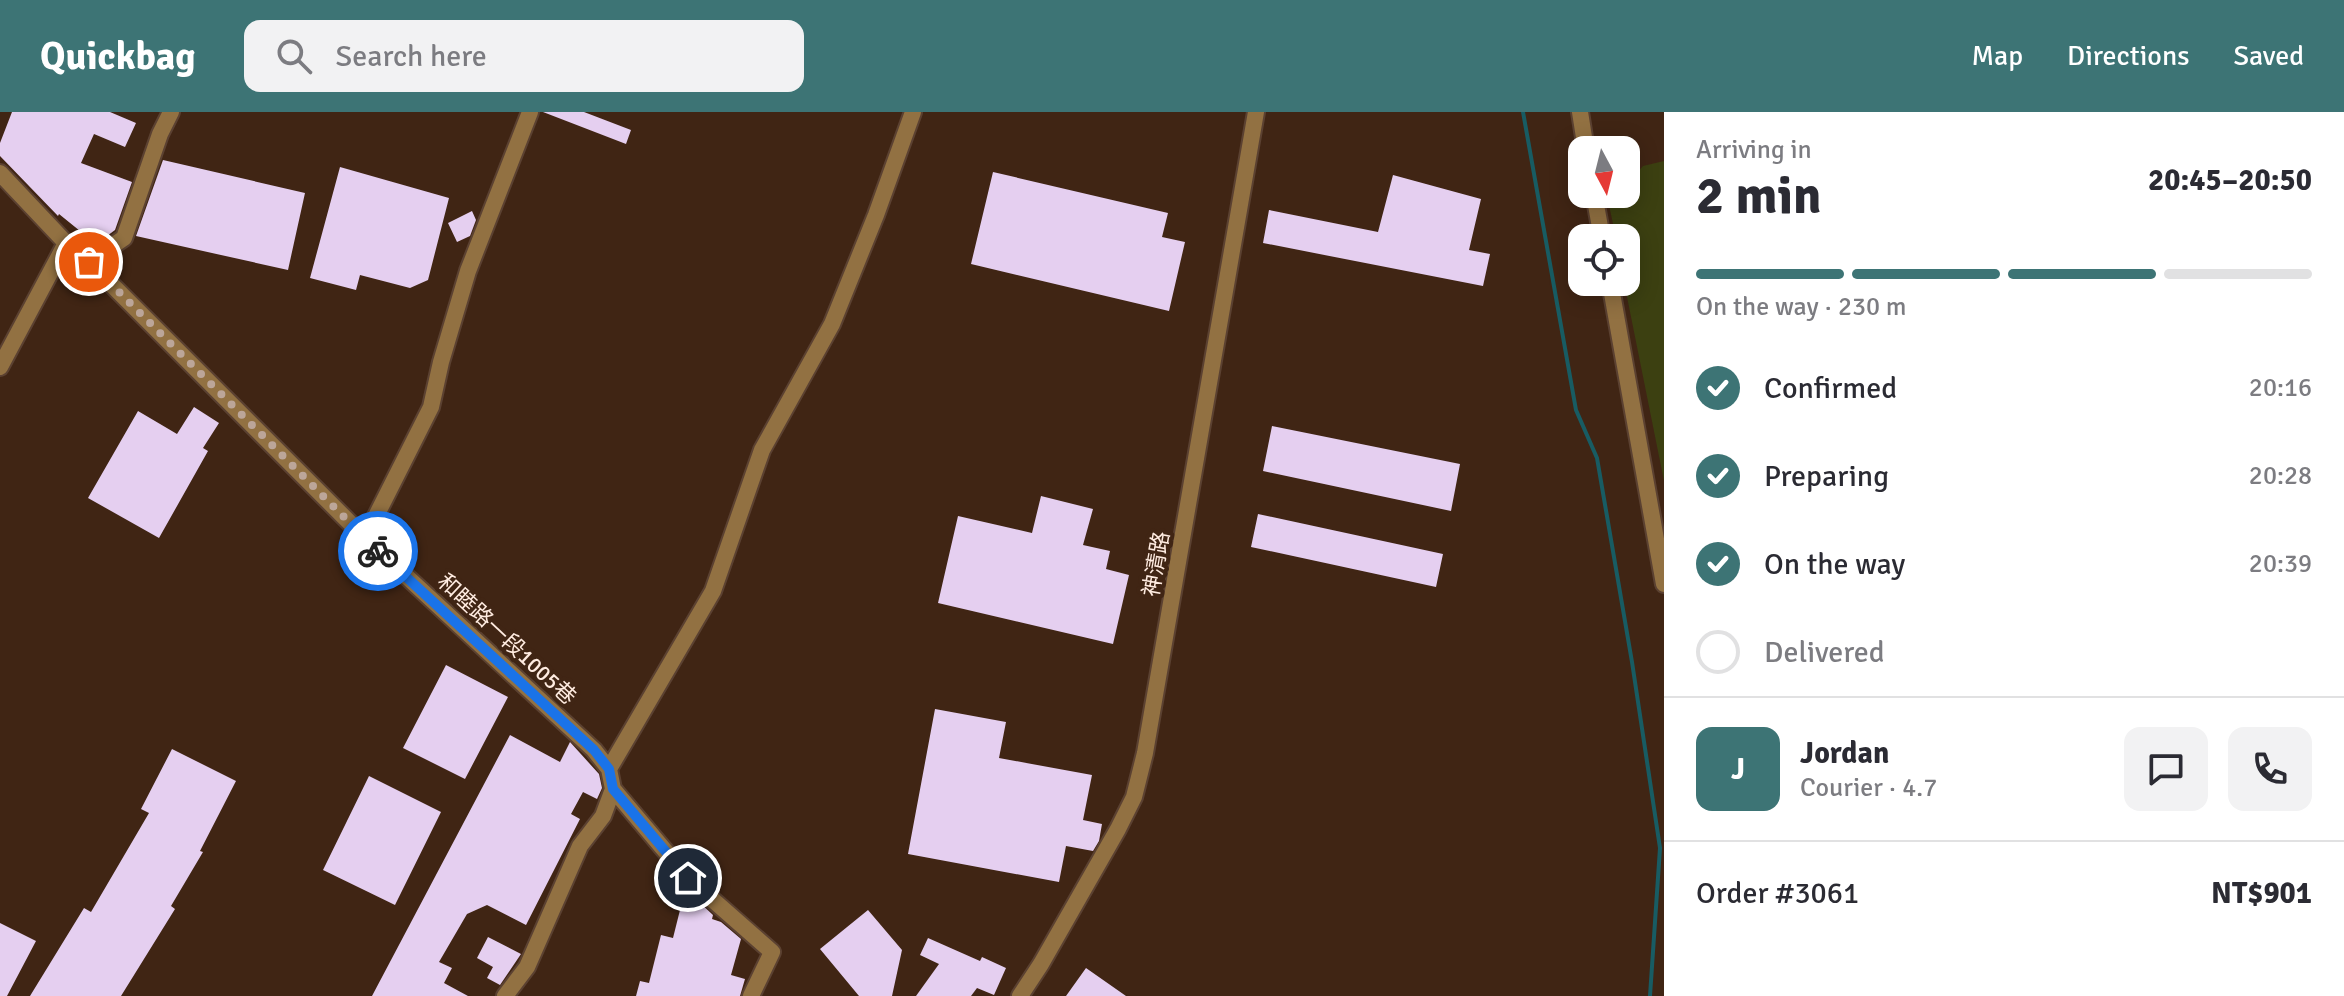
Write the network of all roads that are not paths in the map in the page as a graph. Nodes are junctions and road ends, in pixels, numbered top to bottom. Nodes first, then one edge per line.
1 (171, 112) edge
2 (530, 112) edge
3 (913, 112) edge
4 (1256, 112) edge
5 (1580, 112) edge
6 (1584, 136) edge
7 (0, 173) edge
8 (66, 243) junction
9 (89, 262) junction
10 (1613, 296) edge
11 (0, 367) edge
12 (365, 538) junction
13 (1664, 584) edge
14 (609, 769) junction
15 (613, 789) junction
16 (505, 996) edge
17 (751, 996) edge
18 (1020, 996) edge

1 - 9 street
2 - 12 street
3 - 14 street
4 - 18 street, 神清路
5 - 6 street
7 - 8 street, 和睦路一段1005巷
8 - 9 street, 和睦路一段1005巷
8 - 11 street
9 - 12 street, 和睦路一段1005巷
10 - 13 street
12 - 14 street, 和睦路一段1005巷
14 - 15 street
15 - 16 street
15 - 17 street

